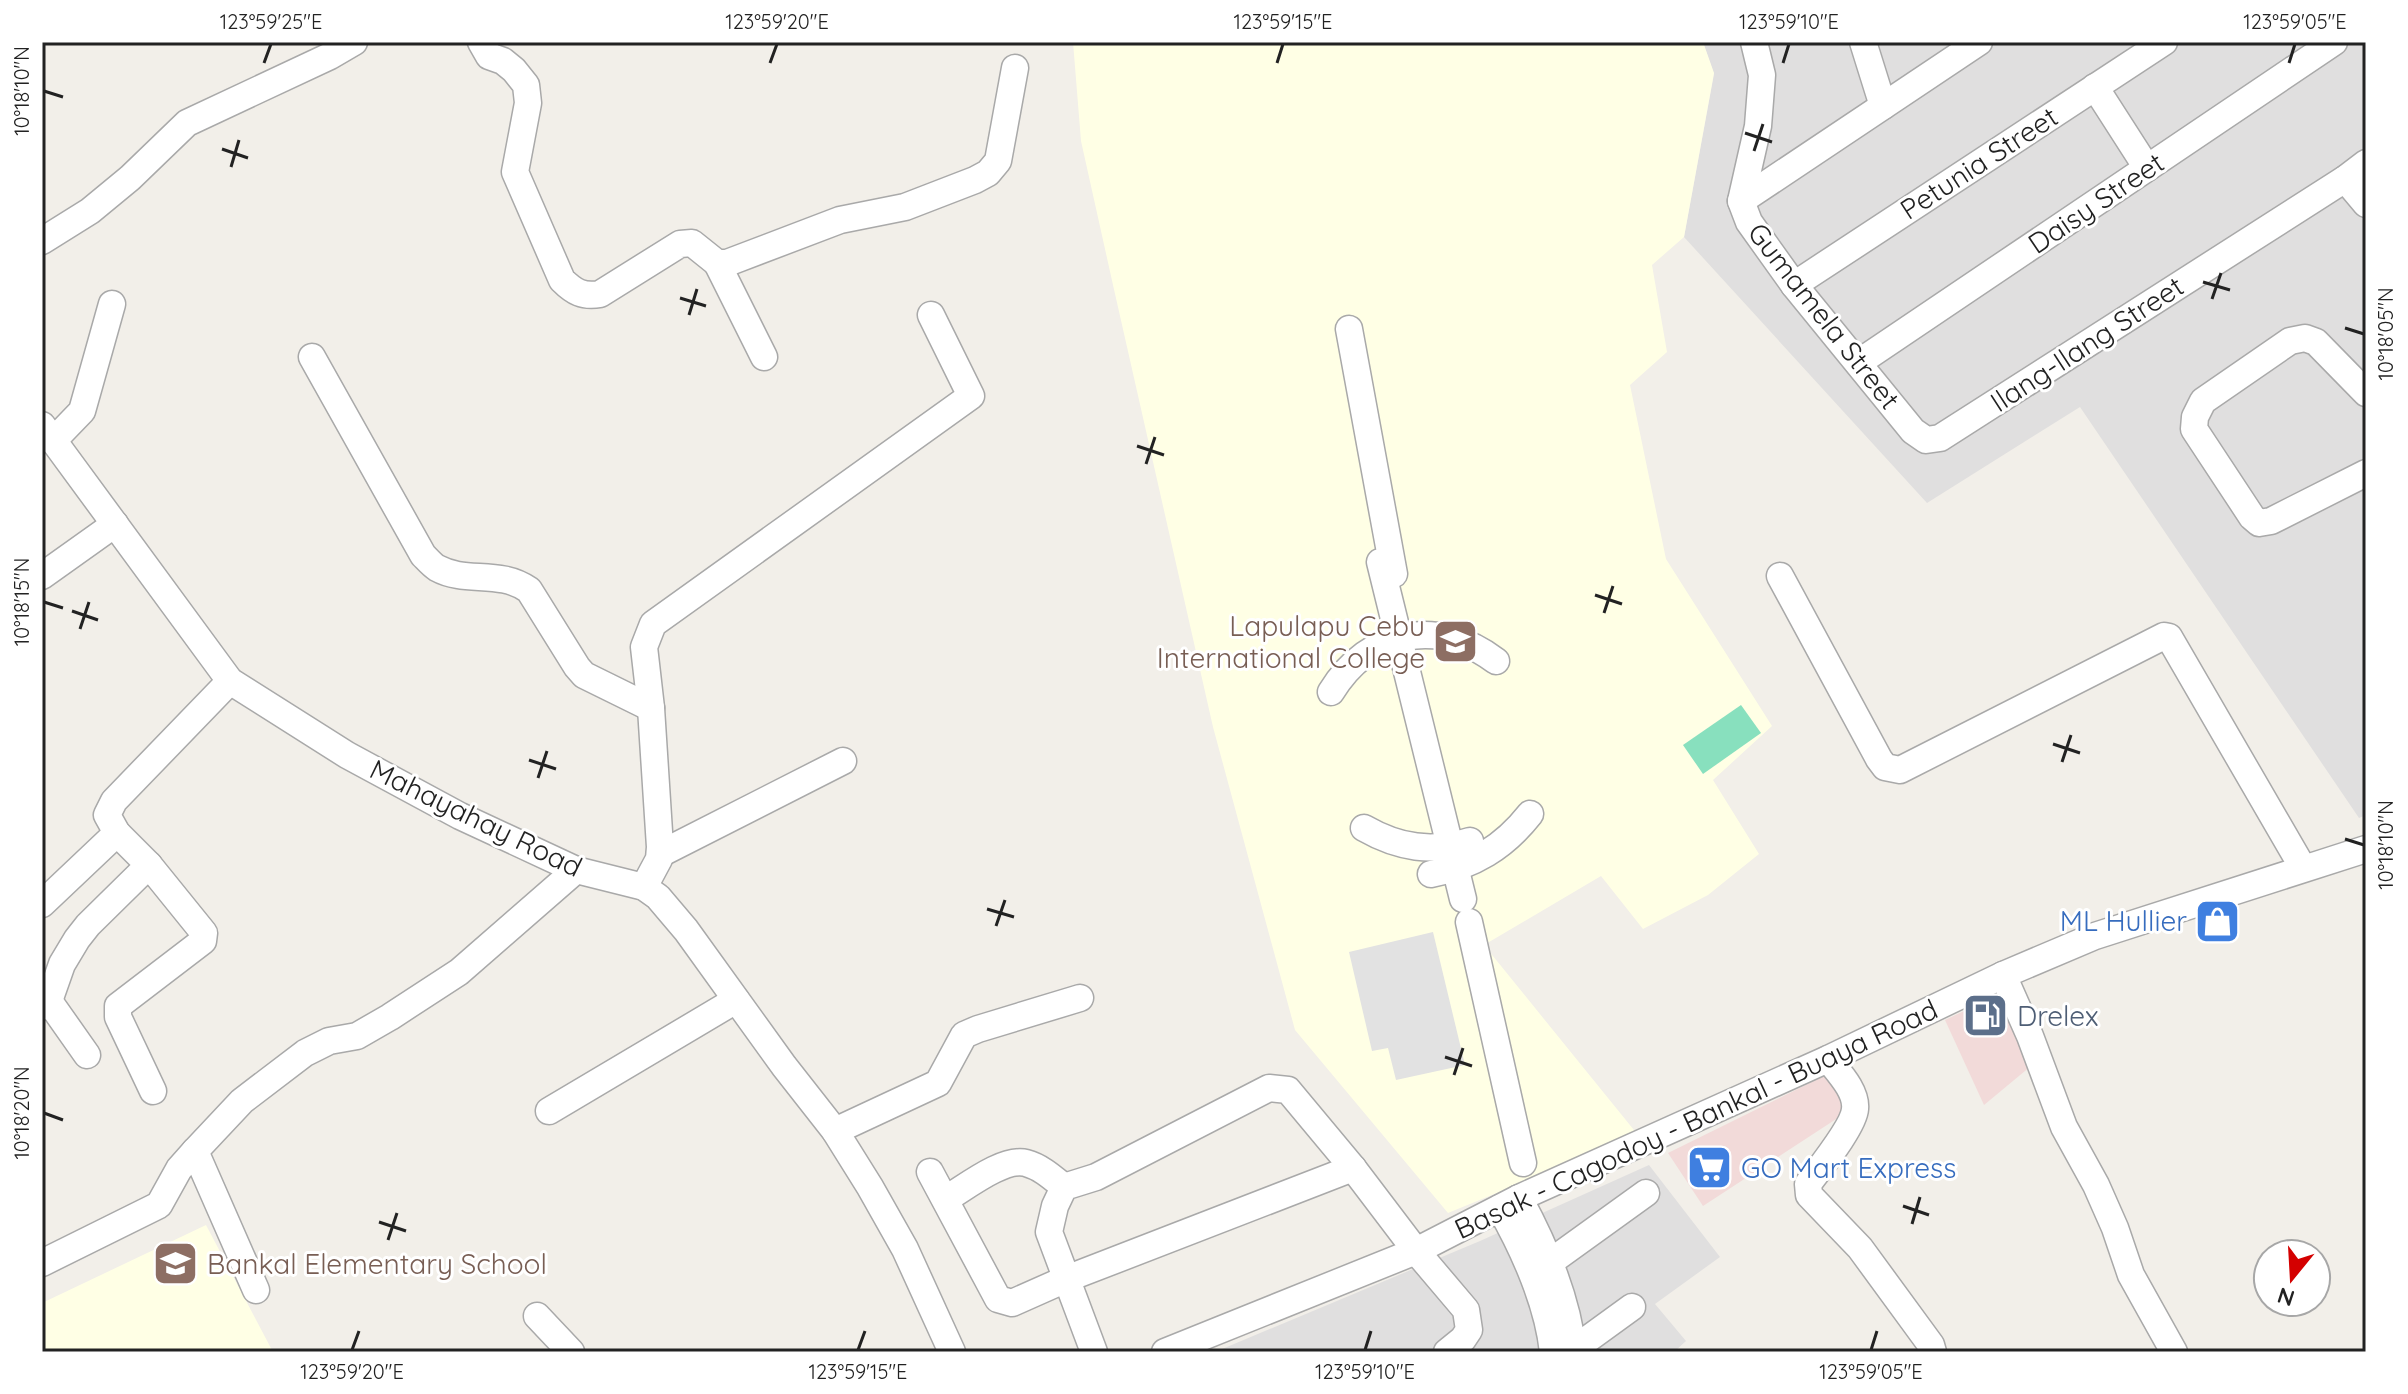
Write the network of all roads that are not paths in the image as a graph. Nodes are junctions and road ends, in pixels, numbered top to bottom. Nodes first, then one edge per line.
1 (354, 42) edge
2 (481, 42) edge
3 (1754, 42) edge
4 (1863, 42) edge
5 (1979, 42) edge
6 (2164, 42) edge
7 (2334, 42) edge
8 (1015, 68) dead end
9 (2095, 87) junction
10 (1883, 106) junction
11 (2147, 168) junction
12 (2356, 171) edge
13 (1741, 201) junction
14 (2366, 204) edge
15 (42, 241) edge
16 (717, 263) junction
17 (1794, 285) junction
18 (112, 304) dead end
19 (931, 315) dead end
20 (1349, 329) dead end
21 (312, 357) dead end
22 (764, 357) dead end
23 (1858, 363) junction
24 (2366, 393) edge
25 (48, 433) edge
26 (1926, 440) joint
27 (2366, 473) edge
28 (115, 524) junction
29 (42, 576) edge
30 (1780, 576) dead end
31 (1398, 638) junction
32 (1496, 661) dead end
33 (230, 681) junction
34 (1331, 692) dead end
35 (651, 708) junction
36 (843, 761) dead end
37 (1530, 814) dead end
38 (1364, 828) dead end
39 (117, 833) junction
40 (2366, 849) edge
41 (660, 854) junction
42 (1452, 857) junction
43 (149, 865) junction
44 (2303, 868) junction
45 (576, 870) junction
46 (644, 887) junction
47 (42, 904) edge
48 (2003, 975) junction
49 (1080, 998) dead end
50 (736, 1000) junction
51 (45, 1004) edge
52 (87, 1055) dead end
53 (1828, 1059) junction
54 (153, 1091) dead end
55 (549, 1111) dead end
56 (835, 1131) junction
57 (195, 1151) junction
58 (1523, 1163) dead end
59 (1353, 1168) junction
60 (930, 1172) dead end
61 (1064, 1187) junction
62 (1646, 1193) dead end
63 (946, 1199) junction
64 (1509, 1203) junction
65 (1416, 1251) junction
66 (42, 1263) edge
67 (1541, 1269) junction
68 (1066, 1279) junction
69 (256, 1290) dead end
70 (1632, 1307) dead end
71 (537, 1316) dead end
72 (571, 1352) edge
73 (952, 1352) edge
74 (1094, 1352) edge
75 (1165, 1352) edge
76 (1447, 1352) edge
77 (1567, 1352) edge
78 (1933, 1352) edge
79 (2174, 1352) edge

1 - 15 street
2 - 16 street
3 - 13 street, Gumamela Street
4 - 10 street
5 - 10 street
6 - 9 street, Petunia Street
7 - 11 street, Daisy Street
8 - 16 street
9 - 11 street
9 - 17 street, Petunia Street
10 - 13 street
11 - 23 street, Daisy Street
12 - 14 street
12 - 26 street, Ilang-Ilang Street
13 - 17 street, Gumamela Street
16 - 22 street
17 - 23 street, Gumamela Street
18 - 25 street
19 - 35 street
20 - 31 street
21 - 35 street
23 - 26 street, Gumamela Street
24 - 27 street
25 - 28 street, Mahayahay Road
28 - 29 street
28 - 33 street, Mahayahay Road
30 - 44 street
31 - 32 street
31 - 34 street
31 - 42 street
33 - 39 street
33 - 45 street, Mahayahay Road
35 - 41 street
36 - 41 street
37 - 42 street
38 - 42 street
39 - 43 street
39 - 47 street
40 - 44 street, Basak - Cagodoy - Bankal - Buaya Road
41 - 46 street
42 - 58 street
43 - 51 street
43 - 54 street
44 - 48 street, Basak - Cagodoy - Bankal - Buaya Road
45 - 46 street, Mahayahay Road
45 - 57 street
46 - 50 street, Mahayahay Road
48 - 53 street, Basak - Cagodoy - Bankal - Buaya Road
48 - 79 street
49 - 56 street
50 - 55 street
50 - 56 street, Mahayahay Road
51 - 52 street
53 - 64 street, Basak - Cagodoy - Bankal - Buaya Road
53 - 78 street
56 - 73 street, Mahayahay Road
57 - 66 street
57 - 69 street
59 - 61 street
59 - 65 street
59 - 68 street
60 - 63 street
61 - 63 street
61 - 68 street
62 - 67 street
63 - 68 street
64 - 65 street, Basak - Cagodoy - Bankal - Buaya Road
64 - 67 street
65 - 75 street, Basak - Cagodoy - Bankal - Buaya Road
65 - 76 street
67 - 77 street
68 - 74 street
70 - 77 street
71 - 72 street

